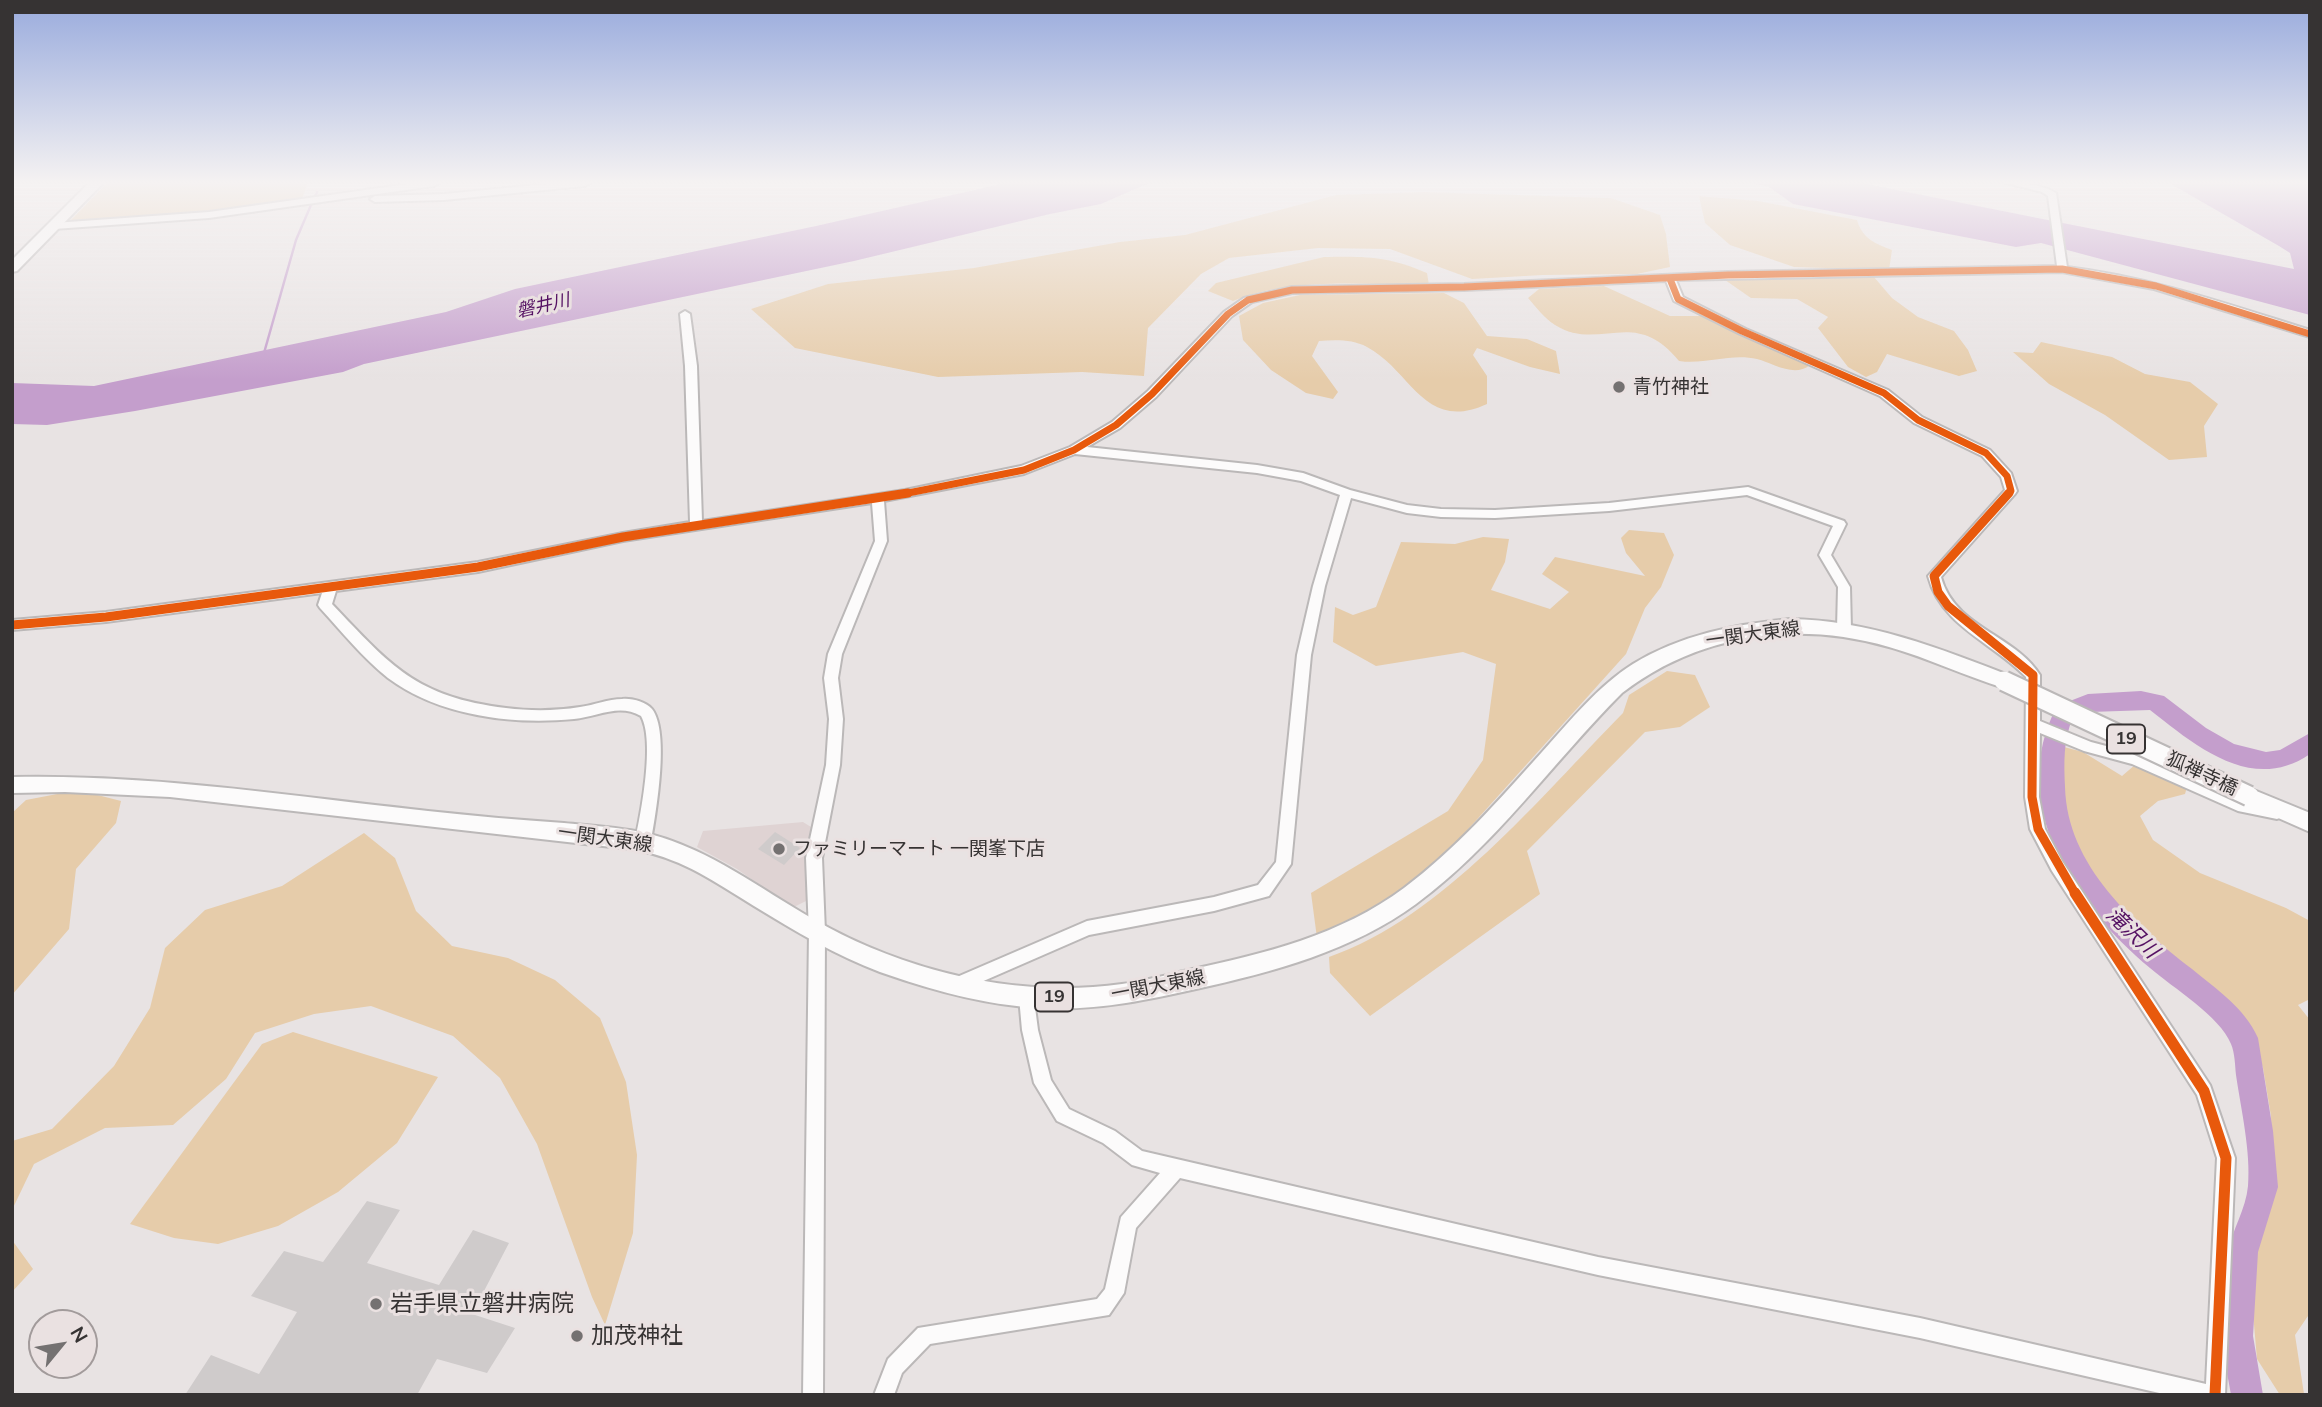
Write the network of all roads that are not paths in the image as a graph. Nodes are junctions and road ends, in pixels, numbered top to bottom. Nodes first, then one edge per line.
1 (27, 249) edge
2 (2060, 249) edge
3 (2062, 267) junction
4 (12, 268) edge
5 (1670, 279) junction
6 (685, 314) dead end
7 (2310, 334) edge
8 (1074, 450) junction
9 (1347, 493) junction
10 (878, 498) junction
11 (696, 526) junction
12 (330, 588) junction
13 (12, 625) edge
14 (1844, 629) junction
15 (2004, 681) joint
16 (2036, 725) junction
17 (12, 785) edge
18 (2300, 820) edge
19 (643, 841) junction
20 (817, 932) junction
21 (954, 986) junction
22 (1027, 997) junction
23 (1177, 1168) junction
24 (813, 1395) edge
25 (884, 1395) edge
26 (2213, 1395) edge

1 - 4 main road
2 - 3 street
3 - 5 street
3 - 7 street
5 - 8 street
5 - 16 street
6 - 11 street
8 - 9 street
8 - 10 street
9 - 14 street
9 - 21 street
10 - 11 street
10 - 20 street
11 - 12 street
12 - 13 street
12 - 19 street
14 - 15 main road, 一関大東線 / 19
14 - 22 main road, 一関大東線 / 19
15 - 18 main road, 狐禅寺橋 / 19, bridge
16 - 18 street
16 - 26 street
17 - 19 main road, 一関大東線 / 19
19 - 20 main road, 一関大東線 / 19
20 - 21 main road, 一関大東線 / 19
20 - 24 street
21 - 22 main road, 一関大東線 / 19
22 - 23 street
23 - 25 street
23 - 26 street

